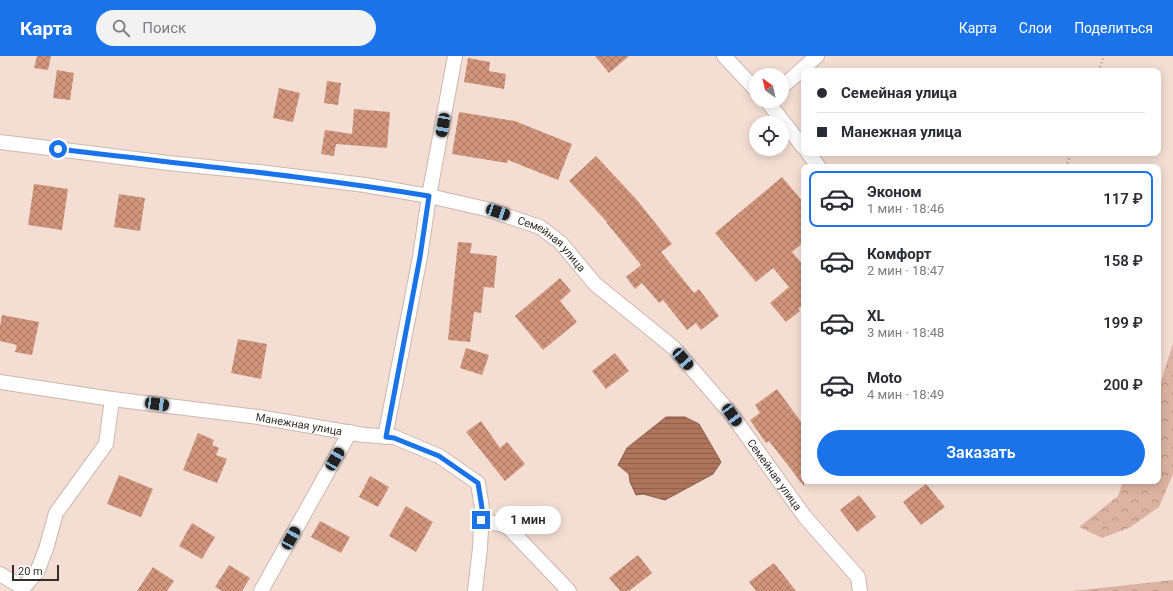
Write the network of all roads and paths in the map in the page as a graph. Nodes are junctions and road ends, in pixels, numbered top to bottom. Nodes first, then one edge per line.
1 (455, 56) edge
2 (724, 56) edge
3 (817, 56) edge
4 (1104, 56) edge
5 (803, 68) edge
6 (1100, 68) edge
7 (801, 70) edge
8 (789, 81) edge
9 (749, 83) edge
10 (773, 108) edge
11 (0, 142) edge
12 (801, 144) edge
13 (810, 156) edge
14 (817, 164) edge
15 (429, 196) junction
16 (0, 382) edge
17 (112, 399) junction
18 (350, 432) junction
19 (386, 437) junction
20 (481, 520) junction
21 (0, 574) edge
22 (261, 591) edge
23 (475, 591) edge
24 (569, 591) edge
25 (860, 591) edge

1 - 15 street
2 - 9 street
3 - 5 street
4 - 6 path
7 - 8 street
10 - 12 street
11 - 15 street, Семейная улица
13 - 14 street
15 - 19 street
15 - 25 street, Семейная улица
16 - 17 street, Манежная улица
17 - 18 street, Манежная улица
17 - 21 street
18 - 19 street, Манежная улица
18 - 22 street
19 - 20 street, Манежная улица
20 - 23 street, Манежная улица
20 - 24 street

